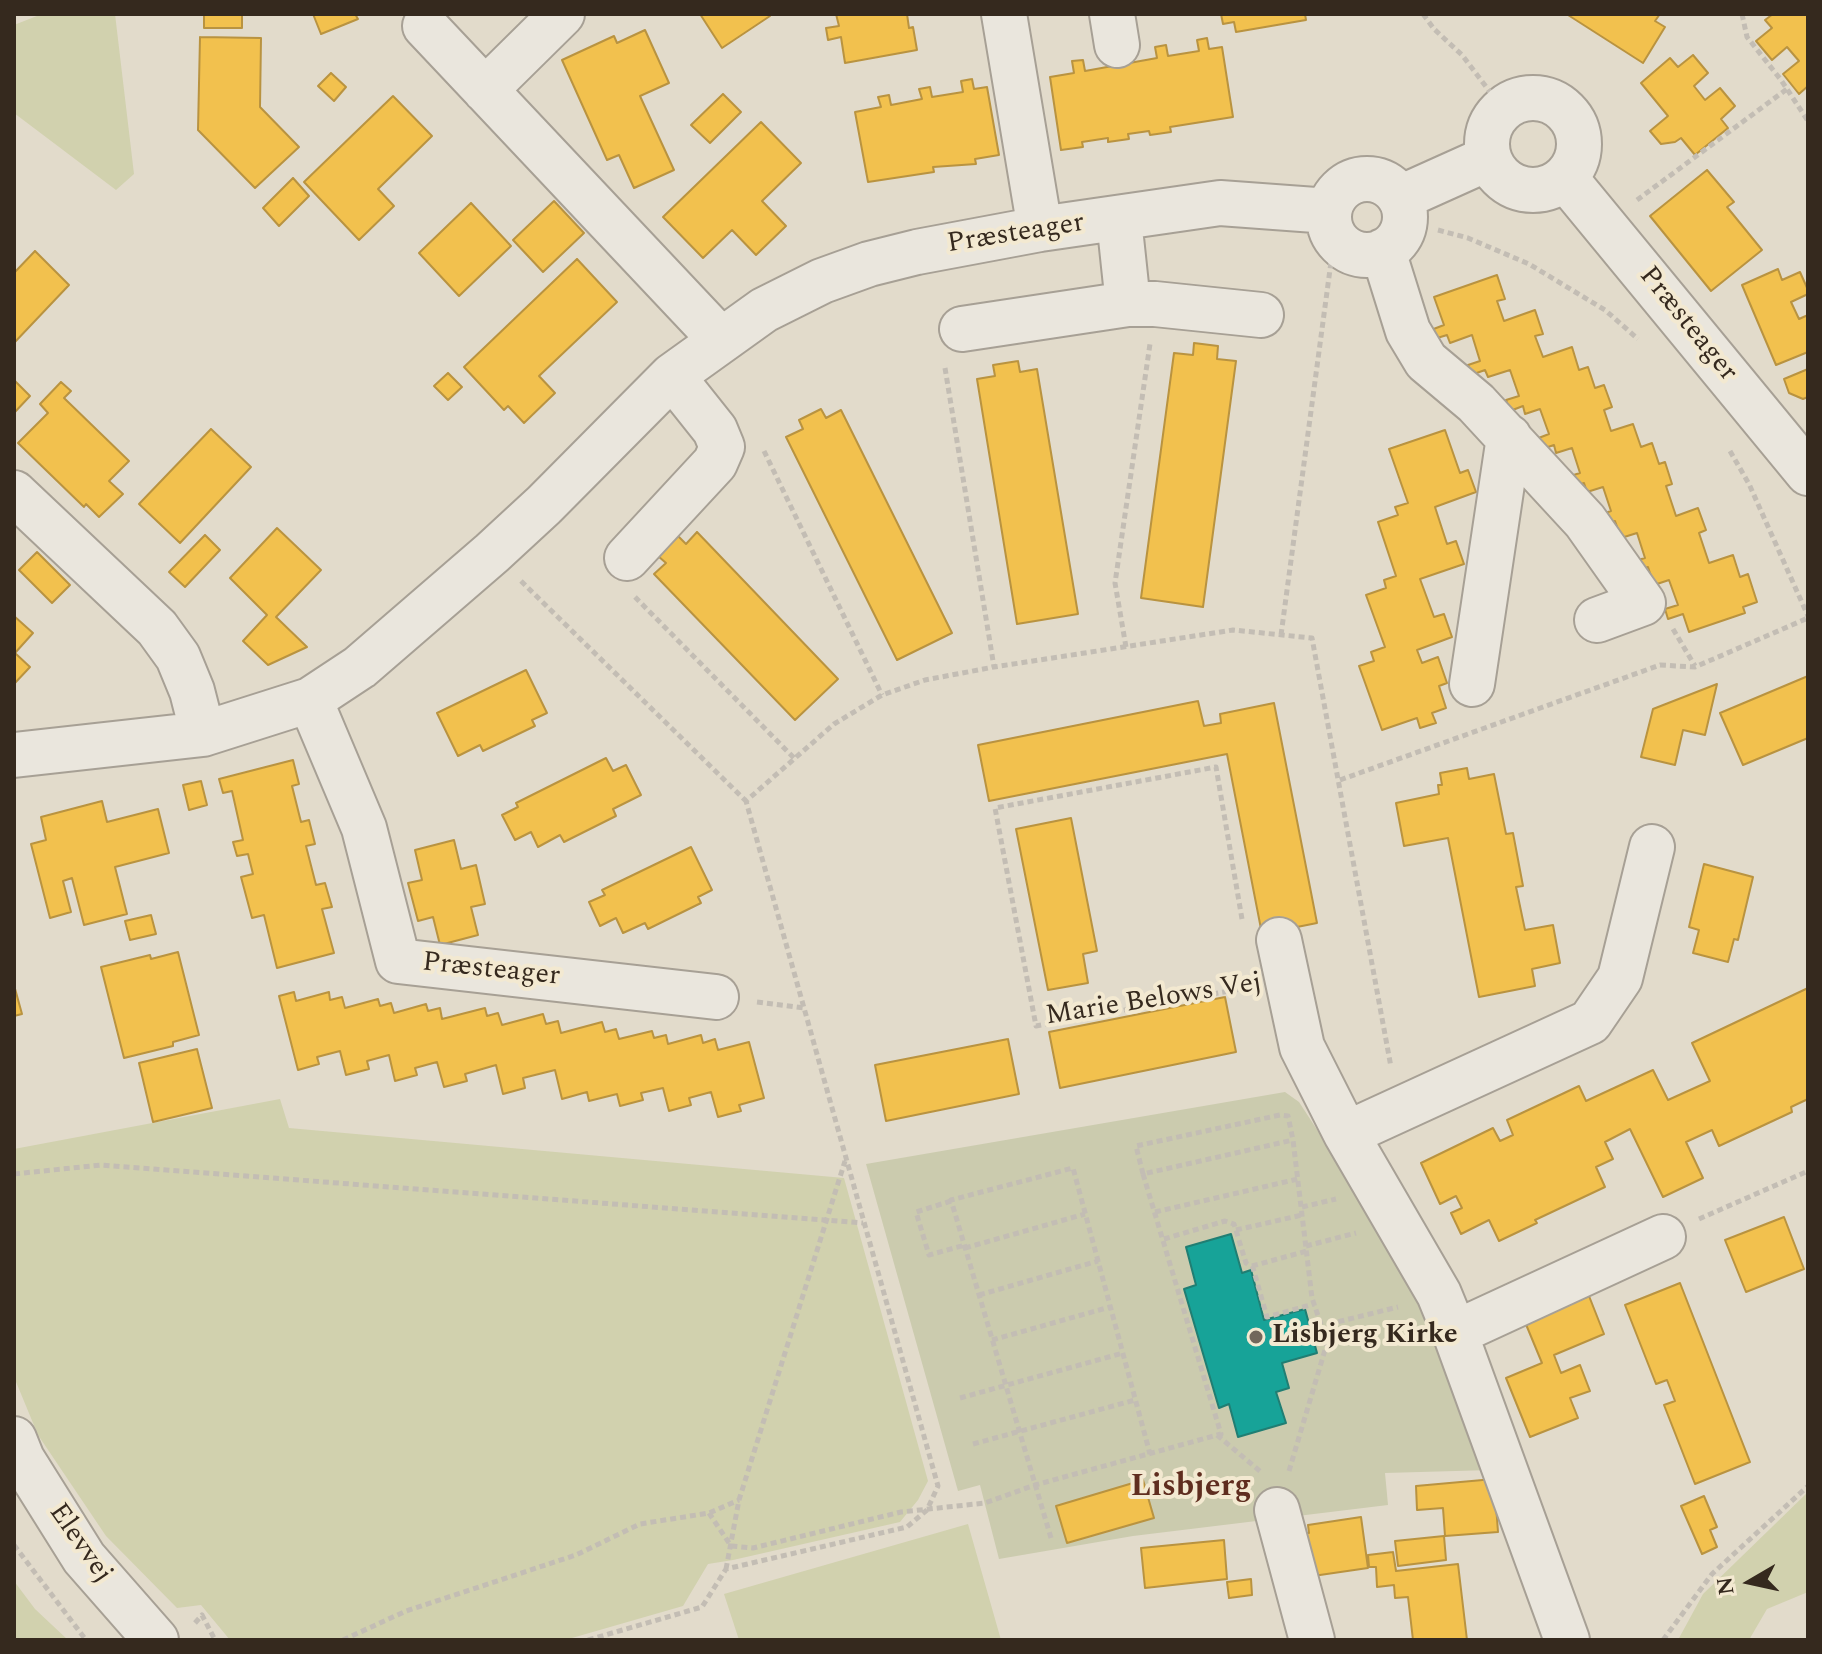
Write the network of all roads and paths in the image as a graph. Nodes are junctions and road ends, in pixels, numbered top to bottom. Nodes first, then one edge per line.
1 (562, 14) edge
2 (1004, 14) edge
3 (1423, 14) edge
4 (1742, 14) edge
5 (425, 26) dead end
6 (1787, 89) junction
7 (485, 90) junction
8 (1503, 109) junction
9 (1808, 121) edge
10 (1489, 158) junction
11 (1565, 178) junction
12 (1119, 219) junction
13 (1396, 224) junction
14 (1604, 225) junction
15 (1335, 228) junction
16 (1040, 229) junction
17 (1142, 304) junction
18 (1261, 315) dead end
19 (721, 340) junction
20 (954, 348) joint
21 (1650, 349) dead end
22 (672, 376) junction
23 (1509, 437) junction
24 (760, 444) dead end
25 (1728, 446) dead end
26 (1808, 473) edge
27 (14, 493) edge
28 (492, 553) junction
29 (629, 576) joint
30 (1808, 617) edge
31 (1597, 620) dead end
32 (1281, 635) junction
33 (1126, 647) junction
34 (994, 667) junction
35 (1472, 684) dead end
36 (882, 695) junction
37 (310, 700) junction
38 (203, 734) junction
39 (14, 755) edge
40 (795, 759) junction
41 (1340, 780) junction
42 (746, 801) junction
43 (1652, 847) dead end
44 (1283, 960) junction
45 (716, 997) dead end
46 (1399, 1109) junction
47 (1346, 1134) junction
48 (1293, 1140) junction
49 (846, 1160) junction
50 (1808, 1171) edge
51 (14, 1174) edge
52 (1143, 1174) junction
53 (1298, 1179) junction
54 (1341, 1198) dead end
55 (951, 1201) junction
56 (1302, 1207) junction
57 (1155, 1212) junction
58 (1085, 1214) junction
59 (1302, 1215) junction
60 (826, 1220) junction
61 (863, 1223) junction
62 (1236, 1230) junction
63 (1365, 1230) dead end
64 (1663, 1237) joint
65 (1163, 1239) junction
66 (965, 1246) junction
67 (1306, 1249) junction
68 (1098, 1261) junction
69 (1251, 1266) junction
70 (979, 1295) junction
71 (1314, 1304) junction
72 (1110, 1307) junction
73 (1399, 1307) dead end
74 (1455, 1333) junction
75 (992, 1340) junction
76 (1327, 1342) junction
77 (1123, 1353) junction
78 (1006, 1385) junction
79 (960, 1398) dead end
80 (1135, 1400) junction
81 (1019, 1431) junction
82 (1217, 1435) junction
83 (14, 1439) edge
84 (973, 1444) dead end
85 (1150, 1454) junction
86 (1035, 1485) junction
87 (1808, 1486) edge
88 (739, 1500) junction
89 (1280, 1500) junction
90 (927, 1510) junction
91 (709, 1513) junction
92 (1051, 1538) dead end
93 (14, 1545) edge
94 (731, 1546) junction
95 (726, 1569) junction
96 (86, 1640) edge
97 (156, 1640) edge
98 (343, 1640) edge
99 (588, 1640) edge
100 (1312, 1640) edge
101 (1567, 1640) edge
102 (1663, 1640) edge

1 - 7 street
2 - 16 street
3 - 8 path
4 - 6 path
5 - 7 street
6 - 9 path
6 - 14 path
7 - 19 street
8 - 10 street
8 - 11 street
10 - 11 street
10 - 13 street
11 - 14 street, Præsteager
12 - 15 street, Præsteager
12 - 16 street, Præsteager
12 - 17 street
13 - 15 street, Præsteager
13 - 15 street
13 - 21 path
13 - 23 street
14 - 26 street, Præsteager
15 - 32 path
16 - 19 street, Præsteager
17 - 18 street
17 - 20 street
17 - 33 path
19 - 22 street, Præsteager
20 - 34 path
22 - 28 street, Præsteager
22 - 29 street
23 - 31 street
23 - 35 street
24 - 36 path
25 - 30 path
27 - 38 street
28 - 37 street, Præsteager
28 - 42 path
29 - 40 path
30 - 41 path
32 - 33 path
32 - 41 path
33 - 34 path
34 - 36 path
36 - 40 path
37 - 38 street, Præsteager
37 - 45 street, Præsteager
38 - 39 street, Præsteager
40 - 42 path
41 - 46 path
42 - 49 path
43 - 46 street
44 - 44 path, Marie Belows Vej
44 - 47 street, Marie Belows Vej
46 - 47 street
47 - 74 street, Marie Belows Vej
48 - 52 path
48 - 52 path
48 - 53 path
49 - 60 path
49 - 61 path
50 - 64 path
51 - 60 path
52 - 57 path
53 - 56 path
53 - 57 path
54 - 56 path
55 - 58 path
55 - 66 path
55 - 66 path
56 - 59 path
57 - 65 path
58 - 66 path
58 - 68 path
59 - 62 path
59 - 67 path
60 - 61 path
60 - 88 path
61 - 90 path
62 - 65 path
62 - 69 path
63 - 67 path
64 - 74 street
65 - 82 path
66 - 70 path
67 - 69 path
67 - 71 path
68 - 70 path
68 - 72 path
69 - 71 path
70 - 75 path
71 - 76 path
72 - 75 path
72 - 77 path
73 - 76 path
74 - 101 street, Marie Belows Vej
75 - 78 path
76 - 89 path
77 - 78 path
77 - 80 path
78 - 79 path
78 - 81 path
80 - 81 path
80 - 85 path
81 - 84 path
81 - 86 path
82 - 85 path
82 - 89 path
83 - 97 street, Elevvej
85 - 86 path
86 - 90 path
86 - 92 path
87 - 102 path
88 - 91 path
88 - 94 path
89 - 100 street
90 - 94 path
90 - 95 path
91 - 94 path
91 - 98 path
93 - 96 path
94 - 95 path
95 - 99 path

